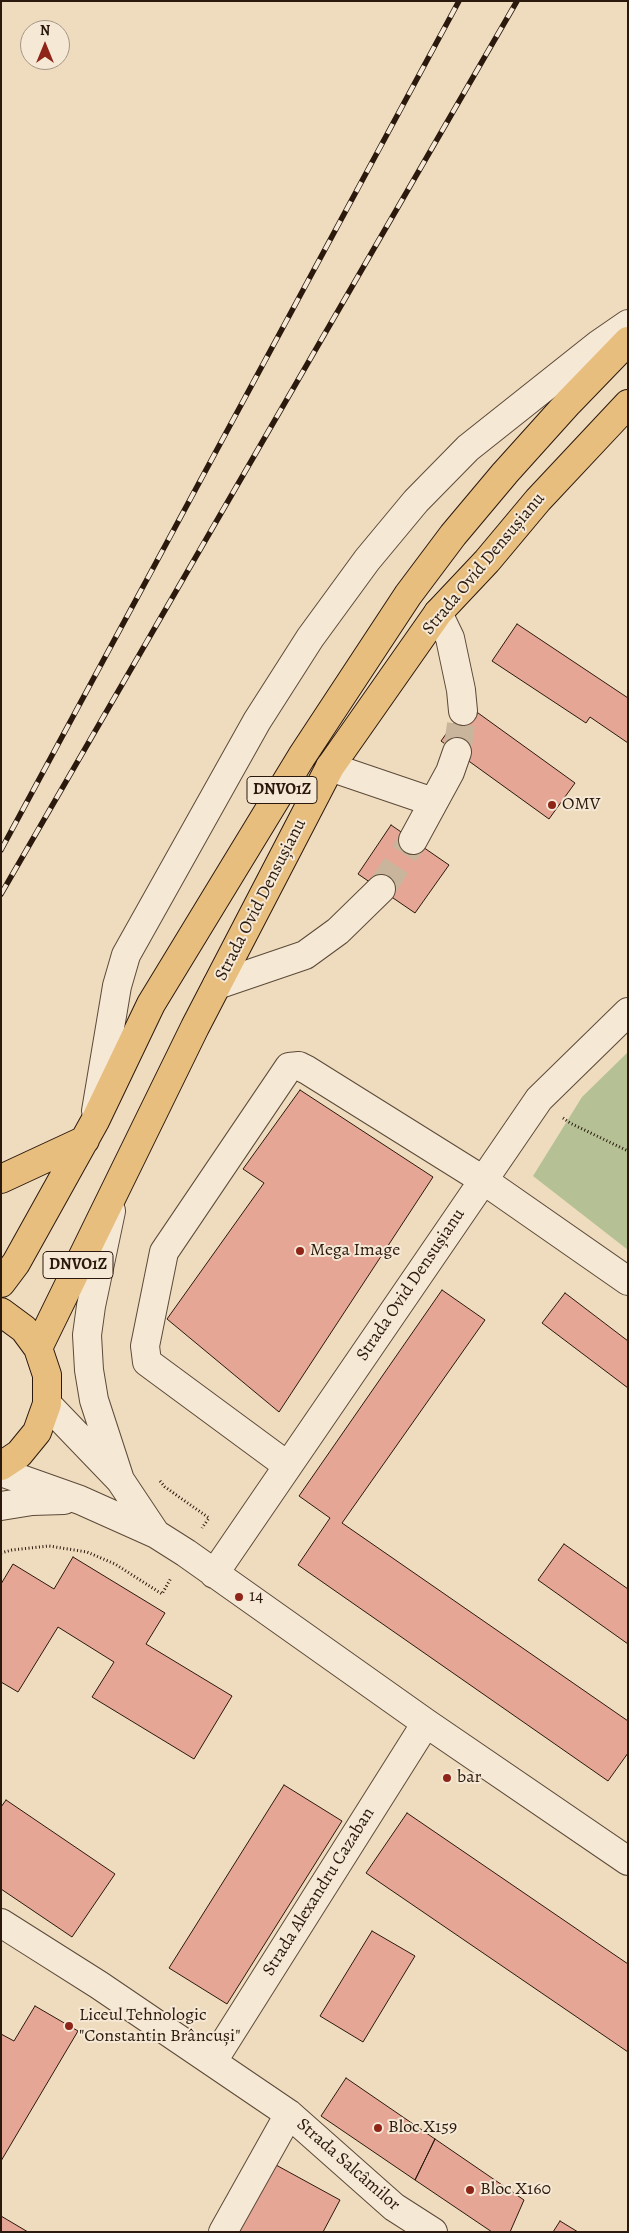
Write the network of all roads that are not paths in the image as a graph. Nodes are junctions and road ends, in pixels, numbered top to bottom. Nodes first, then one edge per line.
1 (628, 324) edge
2 (628, 341) edge
3 (628, 404) edge
4 (438, 613) junction
5 (463, 711) tunnel mouth
6 (457, 752) tunnel mouth
7 (330, 767) junction
8 (433, 802) junction
9 (413, 840) tunnel mouth
10 (381, 889) tunnel mouth
11 (217, 985) junction
12 (628, 1012) edge
13 (90, 1130) junction
14 (1, 1178) edge
15 (483, 1180) junction
16 (118, 1182) junction
17 (628, 1281) edge
18 (1, 1283) edge
19 (1, 1312) edge
20 (38, 1348) junction
21 (47, 1404) junction
22 (1, 1466) edge
23 (288, 1466) junction
24 (1, 1472) edge
25 (120, 1480) junction
26 (80, 1500) junction
27 (1, 1506) edge
28 (156, 1534) junction
29 (214, 1574) junction
30 (426, 1723) junction
31 (628, 1861) edge
32 (1, 1924) edge
33 (213, 2061) junction
34 (289, 2114) junction
35 (223, 2232) edge
36 (433, 2232) edge

1 - 13 street, Strada Ovid Densușianu
2 - 13 main road, Strada Ovid Densușianu / DNVO1Z
3 - 4 main road, Strada Ovid Densușianu / DNVO1Z
4 - 5 street
4 - 7 main road, Strada Ovid Densușianu / DNVO1Z
6 - 8 street
7 - 8 street
7 - 11 main road, Strada Ovid Densușianu / DNVO1Z
8 - 9 street
10 - 11 street
11 - 16 main road, Strada Ovid Densușianu / DNVO1Z
12 - 15 street, Strada Ovid Densușianu
13 - 14 main road
13 - 18 main road, Strada Ovid Densușianu / DNVO1Z
15 - 17 street
15 - 23 street, Strada Ovid Densușianu
15 - 23 street
16 - 20 main road, Strada Ovid Densușianu / DNVO1Z
16 - 25 street
19 - 20 main road
20 - 21 main road
21 - 22 main road
21 - 25 street
23 - 29 street, Strada Ovid Densușianu
24 - 26 street
25 - 28 street
26 - 27 street
26 - 28 street
28 - 29 street
29 - 30 street
30 - 31 street
30 - 33 street, Strada Alexandru Cazaban
32 - 33 street, Strada Salcâmilor
33 - 34 street, Strada Salcâmilor
34 - 35 street, Strada Salcâmilor
34 - 36 street, Strada Salcâmilor

